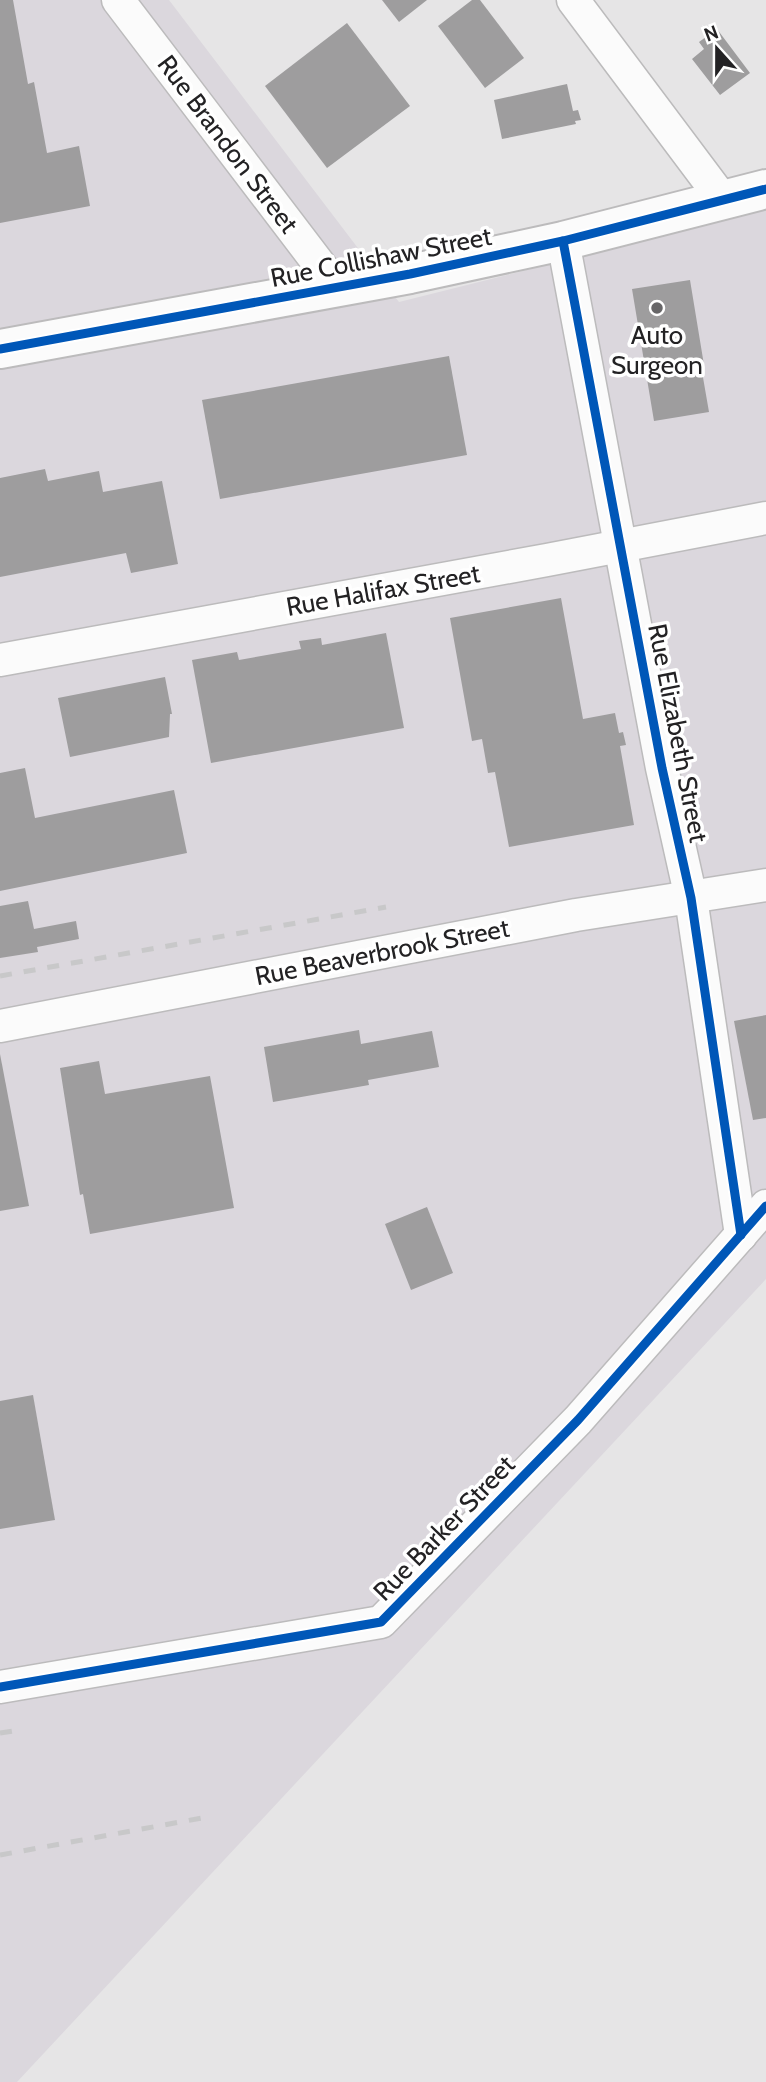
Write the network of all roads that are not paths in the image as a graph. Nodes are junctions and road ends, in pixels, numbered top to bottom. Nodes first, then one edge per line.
1 (118, 0) edge
2 (573, 0) edge
3 (766, 189) edge
4 (723, 200) junction
5 (563, 240) junction
6 (338, 289) junction
7 (0, 349) edge
8 (766, 517) edge
9 (620, 545) junction
10 (0, 660) edge
11 (766, 885) edge
12 (691, 898) junction
13 (0, 1026) edge
14 (766, 1206) edge
15 (741, 1235) junction
16 (0, 1687) edge

1 - 6 street, Rue Brandon Street
2 - 4 street
3 - 4 street, Rue Collishaw Street
4 - 5 street, Rue Collishaw Street
5 - 6 street, Rue Collishaw Street
5 - 9 street, Rue Elizabeth Street
6 - 7 street, Rue Collishaw Street
8 - 9 street, Rue Halifax Street
9 - 10 street, Rue Halifax Street
9 - 12 street, Rue Elizabeth Street
11 - 12 street, Rue Beaverbrook Street
12 - 13 street, Rue Beaverbrook Street
12 - 15 street, Rue Elizabeth Street
14 - 15 street, Rue Barker Street
15 - 16 street, Rue Barker Street

